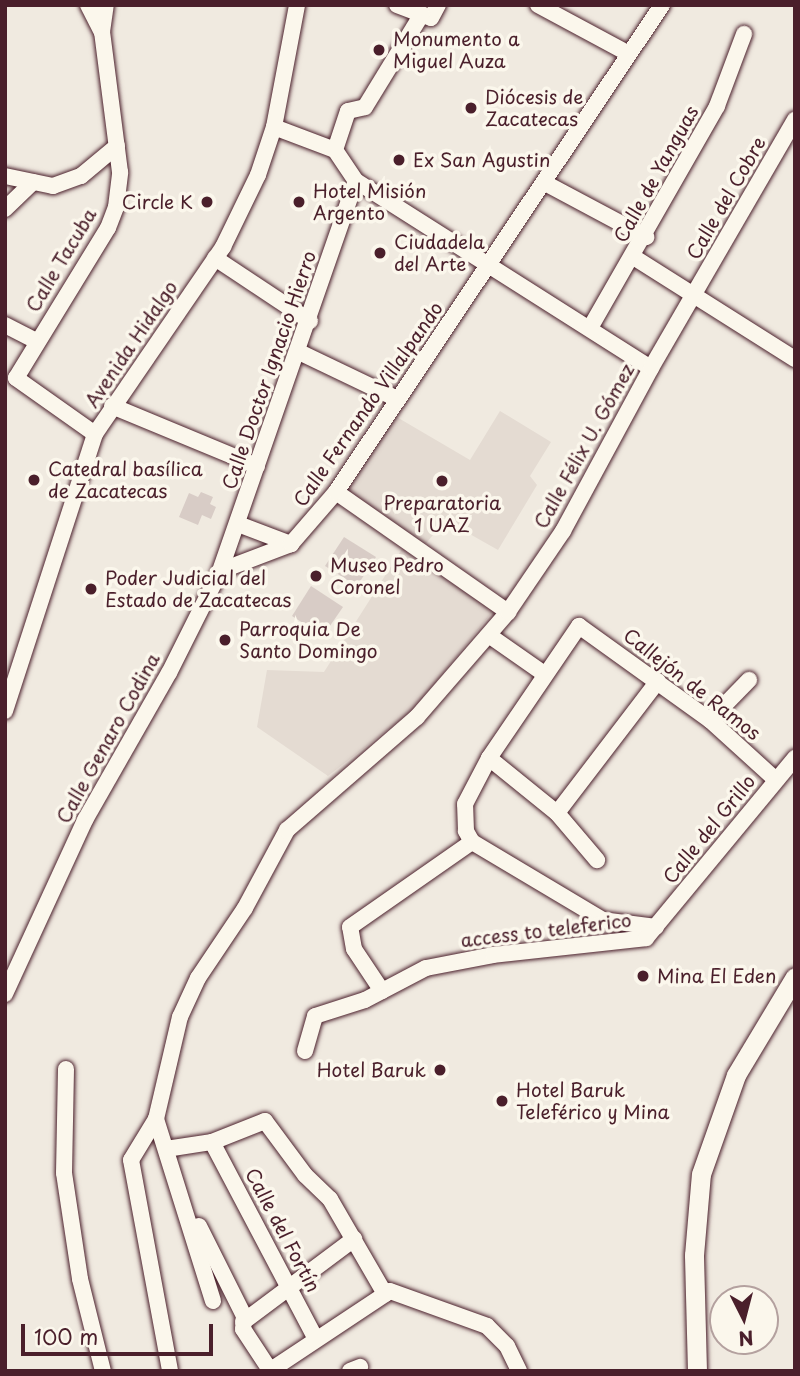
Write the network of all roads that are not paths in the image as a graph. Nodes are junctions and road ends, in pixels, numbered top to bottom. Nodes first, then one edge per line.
1 (88, 5) edge
2 (106, 5) edge
3 (297, 5) edge
4 (397, 5) edge
5 (538, 5) edge
6 (662, 5) edge
7 (430, 12) edge
8 (102, 32) junction
9 (744, 34) dead end
10 (629, 54) junction
11 (795, 120) edge
12 (274, 127) junction
13 (117, 146) junction
14 (335, 150) junction
15 (5, 176) edge
16 (356, 181) junction
17 (33, 182) junction
18 (545, 183) junction
19 (5, 209) edge
20 (646, 237) junction
21 (215, 258) junction
22 (635, 258) junction
23 (488, 266) junction
24 (692, 296) junction
25 (310, 321) junction
26 (5, 325) edge
27 (590, 328) junction
28 (36, 341) junction
29 (299, 352) junction
30 (795, 359) edge
31 (651, 368) junction
32 (397, 399) junction
33 (112, 406) junction
34 (95, 435) junction
35 (257, 466) junction
36 (336, 492) junction
37 (238, 524) junction
38 (290, 544) junction
39 (220, 571) junction
40 (508, 612) junction
41 (490, 636) junction
42 (543, 673) junction
43 (749, 680) dead end
44 (658, 681) junction
45 (5, 711) edge
46 (710, 720) junction
47 (489, 758) junction
48 (795, 758) edge
49 (776, 780) junction
50 (557, 813) junction
51 (472, 842) junction
52 (597, 860) dead end
53 (656, 927) junction
54 (795, 978) edge
55 (382, 991) junction
56 (5, 995) edge
57 (305, 1051) dead end
58 (66, 1069) dead end
59 (156, 1119) junction
60 (212, 1142) junction
61 (166, 1149) junction
62 (184, 1204) junction
63 (354, 1239) junction
64 (289, 1287) junction
65 (385, 1294) junction
66 (213, 1301) dead end
67 (243, 1322) junction
68 (316, 1339) junction
69 (274, 1370) edge
70 (103, 1371) edge
71 (170, 1371) edge
72 (519, 1371) edge
73 (697, 1371) edge

1 - 8 street
2 - 8 street
3 - 12 street, Avenida Hidalgo
4 - 7 street
5 - 10 street
6 - 10 street, Calle Fernando Villalpando
7 - 14 street
8 - 13 street, Calle Tacuba
9 - 20 street, Calle de Yanguas
10 - 18 street, Calle Fernando Villalpando
11 - 24 street, Calle del Cobre
12 - 14 street
12 - 21 street, Avenida Hidalgo
13 - 17 street
13 - 28 street, Calle Tacuba
14 - 16 street
15 - 17 street
16 - 23 street
16 - 25 street, Calle Doctor Ignacio Hierro
17 - 19 street
18 - 20 street
18 - 23 street, Calle Fernando Villalpando
20 - 22 street, Calle de Yanguas
21 - 25 street
21 - 33 street, Avenida Hidalgo
22 - 24 street
22 - 27 street, Calle de Yanguas
23 - 27 street
23 - 32 street, Calle Fernando Villalpando
24 - 30 street
24 - 31 street, Calle Félix U. Gómez
25 - 29 street, Calle Doctor Ignacio Hierro
26 - 28 street
27 - 31 street
28 - 34 street, Calle Tacuba
29 - 32 street
29 - 35 street, Calle Doctor Ignacio Hierro
31 - 40 street, Calle Félix U. Gómez
32 - 36 street, Calle Fernando Villalpando
33 - 34 street, Avenida Hidalgo
33 - 35 street
34 - 45 street, Avenida Hidalgo
35 - 37 street, Calle Doctor Ignacio Hierro
36 - 38 street, Calle Fernando Villalpando
36 - 40 street
37 - 38 street
37 - 39 street, Calle Doctor Ignacio Hierro
38 - 39 street
39 - 56 street, Calle Genaro Codina
40 - 41 street, Calle Félix U. Gómez
41 - 42 street
41 - 59 street, Calle Félix U. Gómez
42 - 44 street, Callejón de Ramos
42 - 47 street
43 - 46 street
44 - 46 street, Callejón de Ramos
44 - 50 street
46 - 49 street, Callejón de Ramos
47 - 50 street
47 - 51 street
48 - 49 street, Calle del Grillo
49 - 53 street, Calle del Grillo
50 - 52 street
51 - 53 street
51 - 55 street
53 - 55 street, access to teleferico
54 - 73 main road
55 - 57 street, access to teleferico
58 - 70 street
59 - 61 street
59 - 71 street, Calle Félix U. Gómez
60 - 61 street
60 - 63 street
60 - 64 street, Calle del Fortín
61 - 62 street
62 - 66 street
62 - 67 street
63 - 64 street
63 - 65 street
64 - 67 street
64 - 68 street, Calle del Fortín
65 - 68 street
65 - 72 street
67 - 69 street
68 - 69 street

